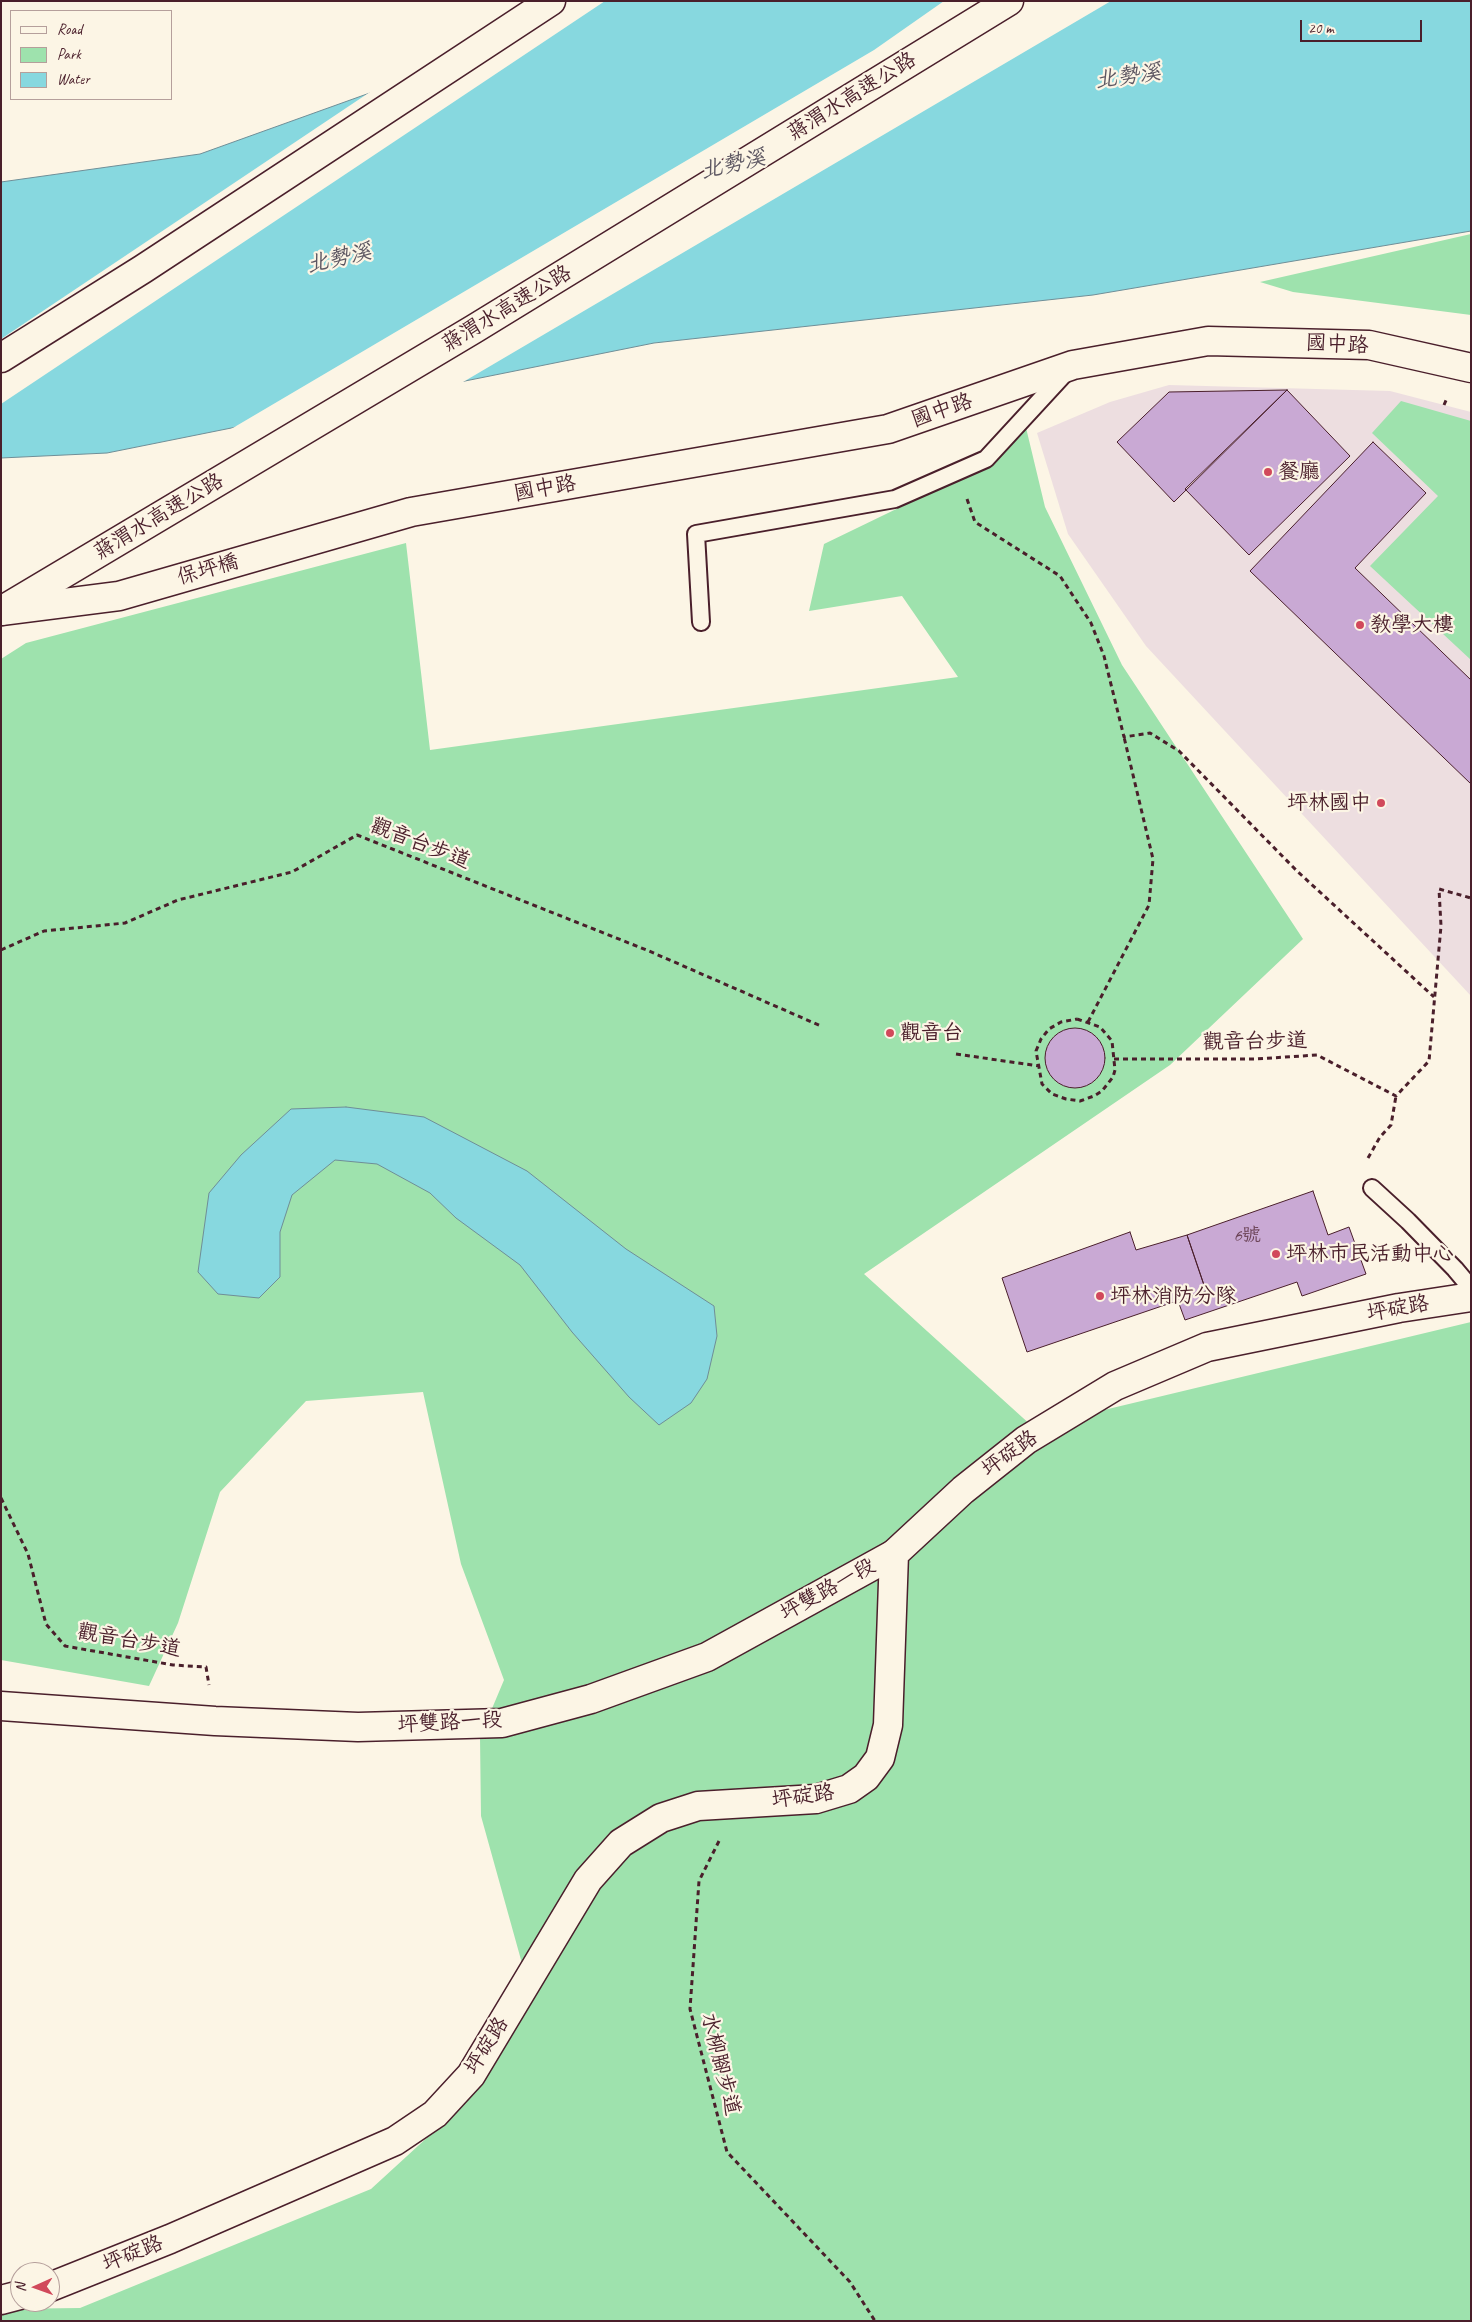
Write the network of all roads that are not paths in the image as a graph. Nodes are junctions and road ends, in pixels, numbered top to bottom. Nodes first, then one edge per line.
1 (551, 1) edge
2 (1009, 1) edge
3 (1, 358) edge
4 (1073, 365) junction
5 (1471, 368) edge
6 (410, 512) joint
7 (1, 611) edge
8 (701, 622) dead end
9 (1372, 1188) dead end
10 (1471, 1288) edge
11 (1471, 1297) edge
12 (894, 1554) junction
13 (1, 1706) edge
14 (60, 2283) edge

1 - 3 main road
2 - 7 main road, 蔣渭水高速公路
4 - 5 main road, 國中路
4 - 6 main road, 國中路
4 - 8 lane
6 - 7 main road, 保坪橋
9 - 10 lane
11 - 12 main road, 坪碇路
12 - 13 main road, 坪雙路一段
12 - 14 main road, 坪碇路

